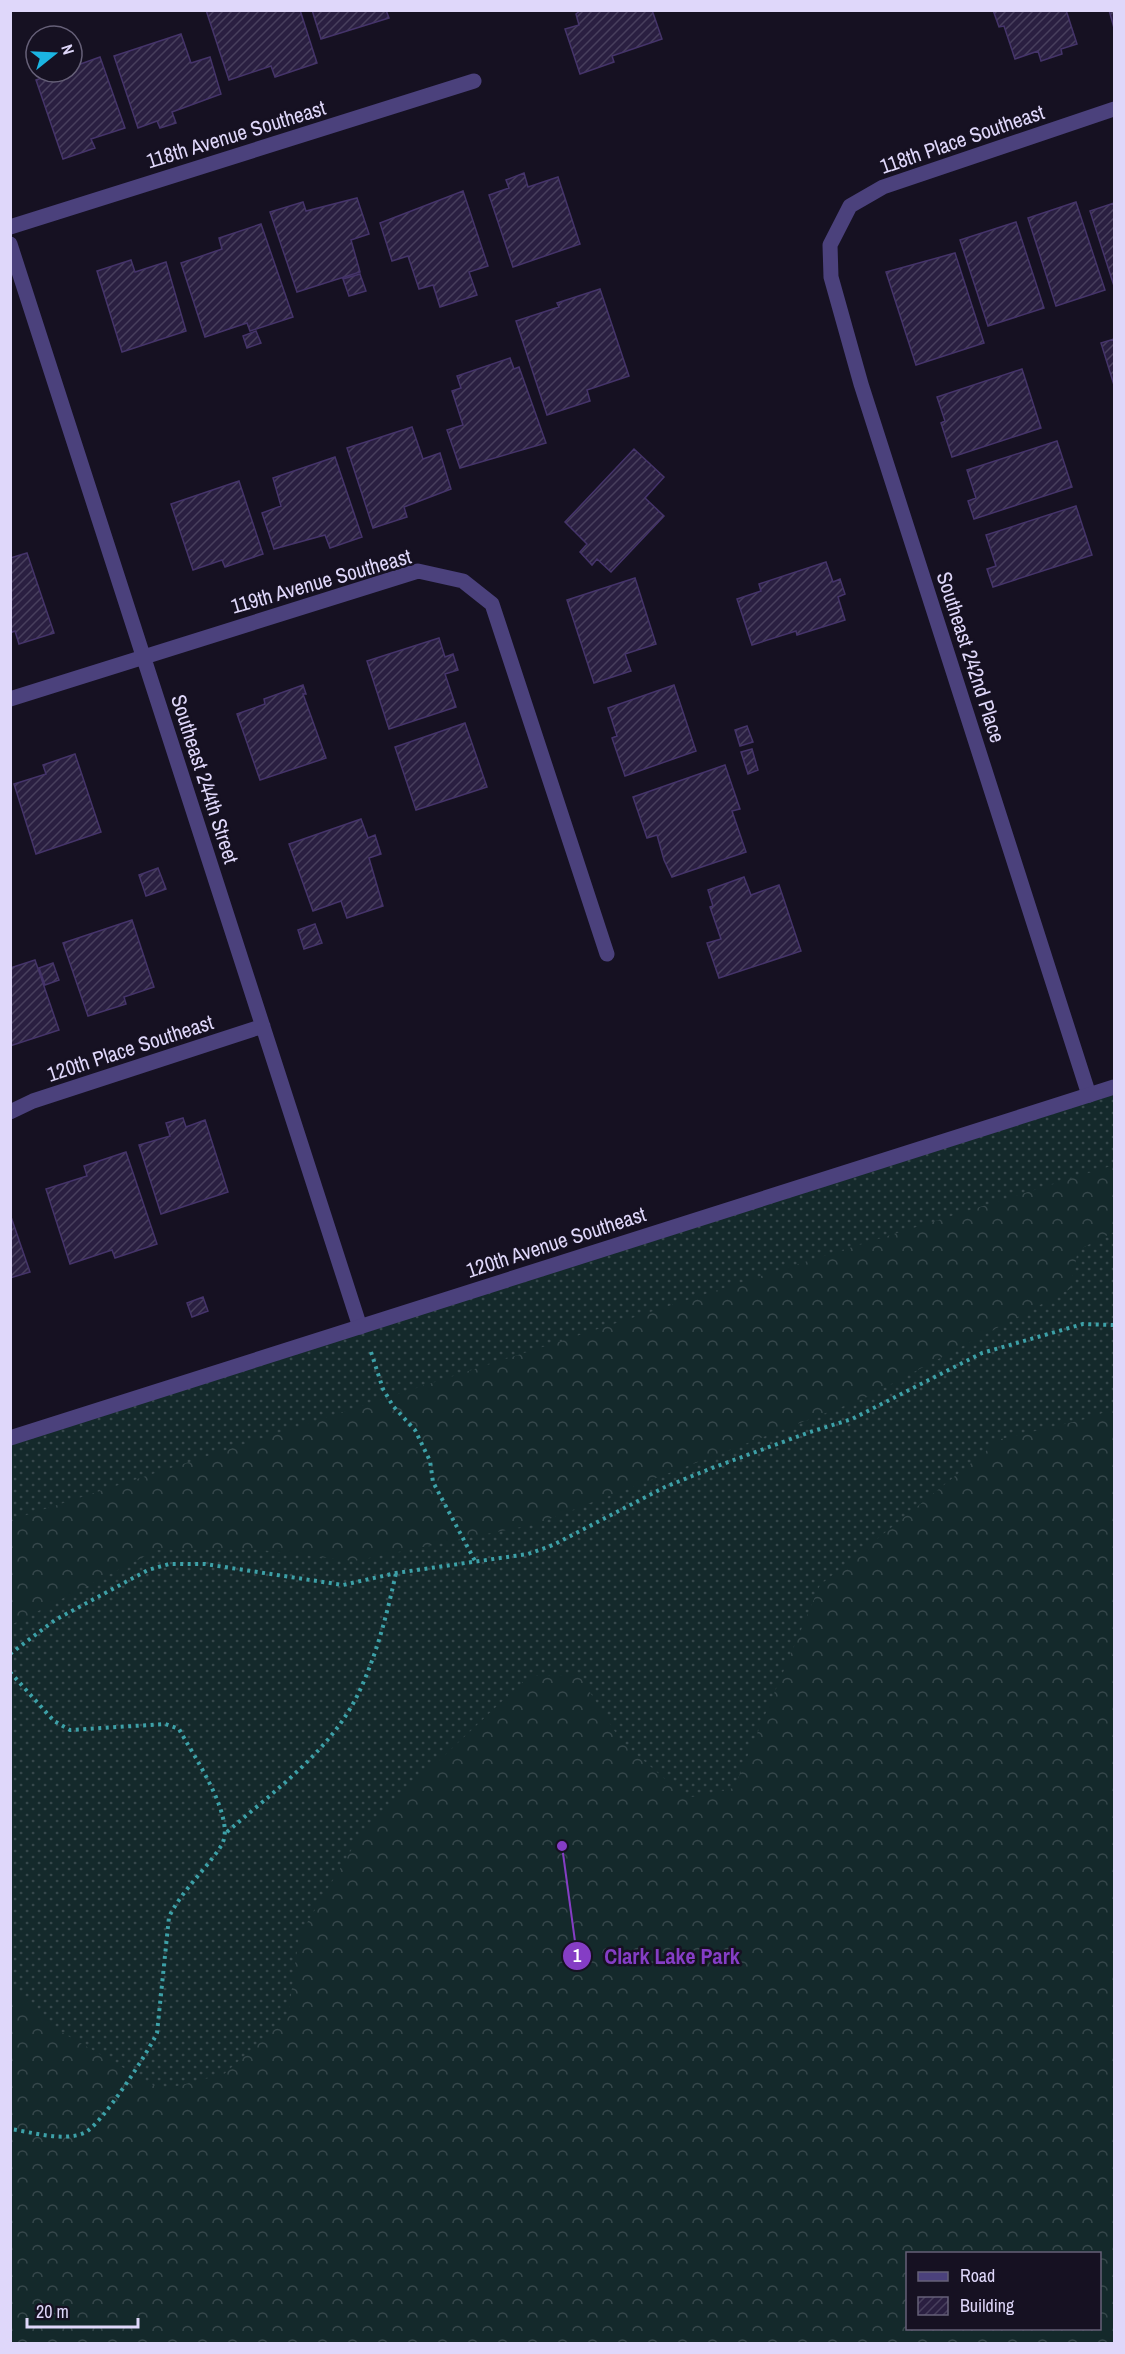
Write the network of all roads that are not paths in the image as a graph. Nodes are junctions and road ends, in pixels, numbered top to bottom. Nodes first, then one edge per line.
1 (474, 81) dead end
2 (1114, 109) edge
3 (10, 227) edge
4 (838, 229) joint
5 (10, 244) edge
6 (144, 655) junction
7 (10, 699) edge
8 (608, 954) dead end
9 (263, 1026) junction
10 (1114, 1087) edge
11 (1089, 1095) junction
12 (10, 1112) edge
13 (360, 1327) junction
14 (10, 1438) edge

1 - 3 street, 118th Avenue Southeast
2 - 4 street, 118th Place Southeast
4 - 11 street, Southeast 242nd Place
5 - 6 street, Southeast 244th Street
6 - 7 street, 119th Avenue Southeast
6 - 8 street, 119th Avenue Southeast
6 - 9 street, Southeast 244th Street
9 - 12 street, 120th Place Southeast
9 - 13 street, Southeast 244th Street
10 - 11 street, 120th Avenue Southeast
11 - 13 street, 120th Avenue Southeast
13 - 14 street, 120th Avenue Southeast

